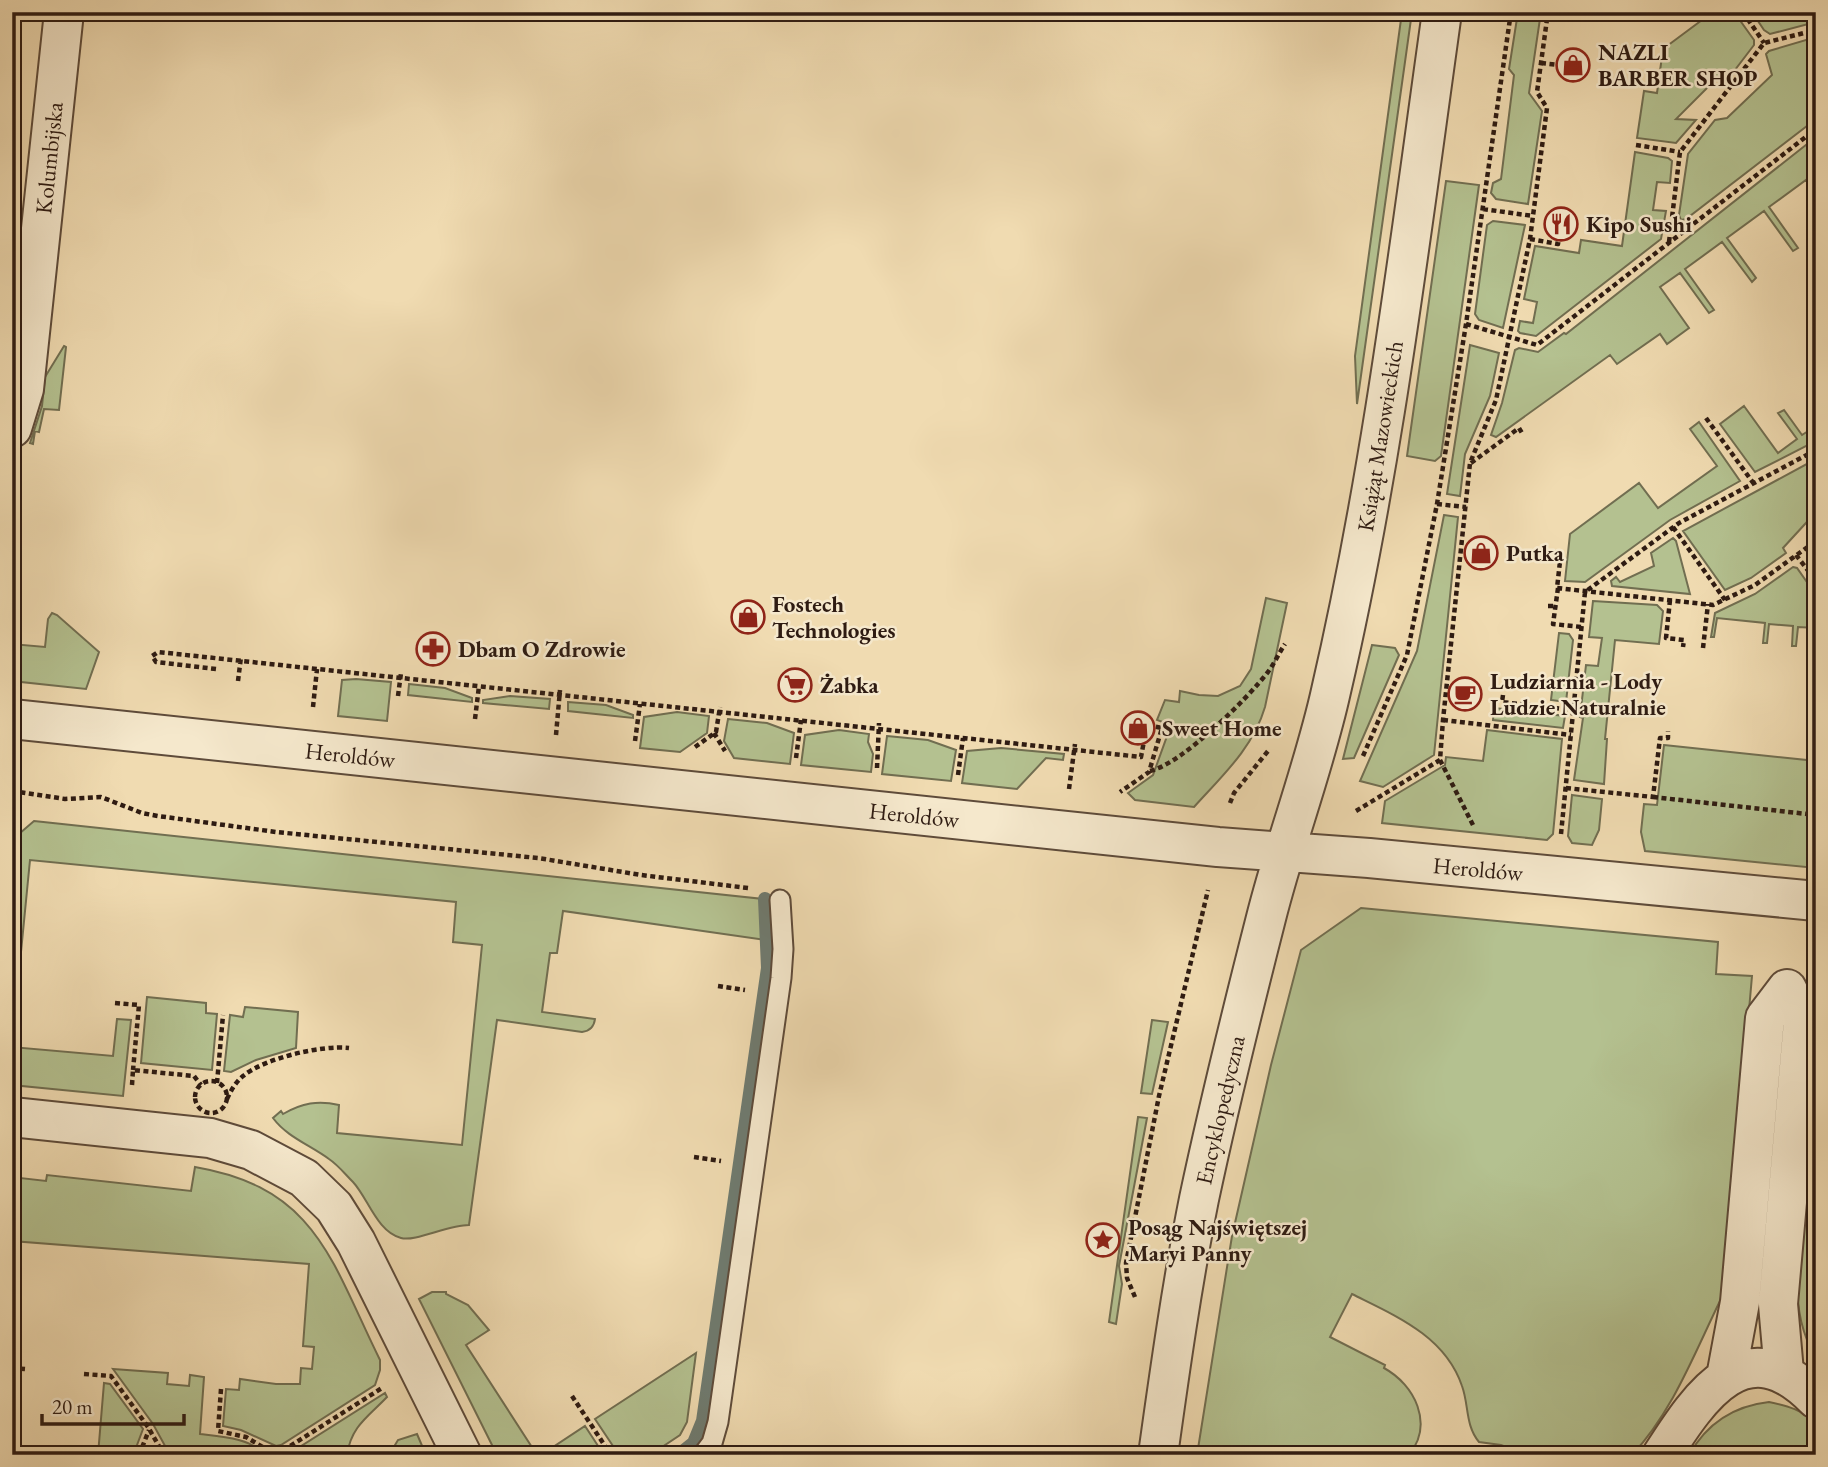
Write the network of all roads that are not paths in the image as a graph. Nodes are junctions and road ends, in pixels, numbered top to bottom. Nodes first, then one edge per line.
1 (64, 12) edge
2 (1442, 12) edge
3 (12, 428) edge
4 (12, 719) edge
5 (1286, 852) junction
6 (780, 900) dead end
7 (1816, 901) edge
8 (12, 1117) edge
9 (1740, 1302) junction
10 (1778, 1304) junction
11 (1784, 1373) junction
12 (1726, 1377) junction
13 (1816, 1399) edge
14 (462, 1455) edge
15 (703, 1455) edge
16 (1158, 1455) edge
17 (1662, 1455) edge

1 - 3 street, Kolumbijska
2 - 5 street, Książąt Mazowieckich
4 - 5 street, Heroldów
5 - 7 street, Heroldów
5 - 16 street, Encyklopedyczna
6 - 15 lane
8 - 14 street
9 - 10 street
9 - 10 street
9 - 12 street
10 - 11 street
11 - 12 street
11 - 13 street
12 - 17 street

